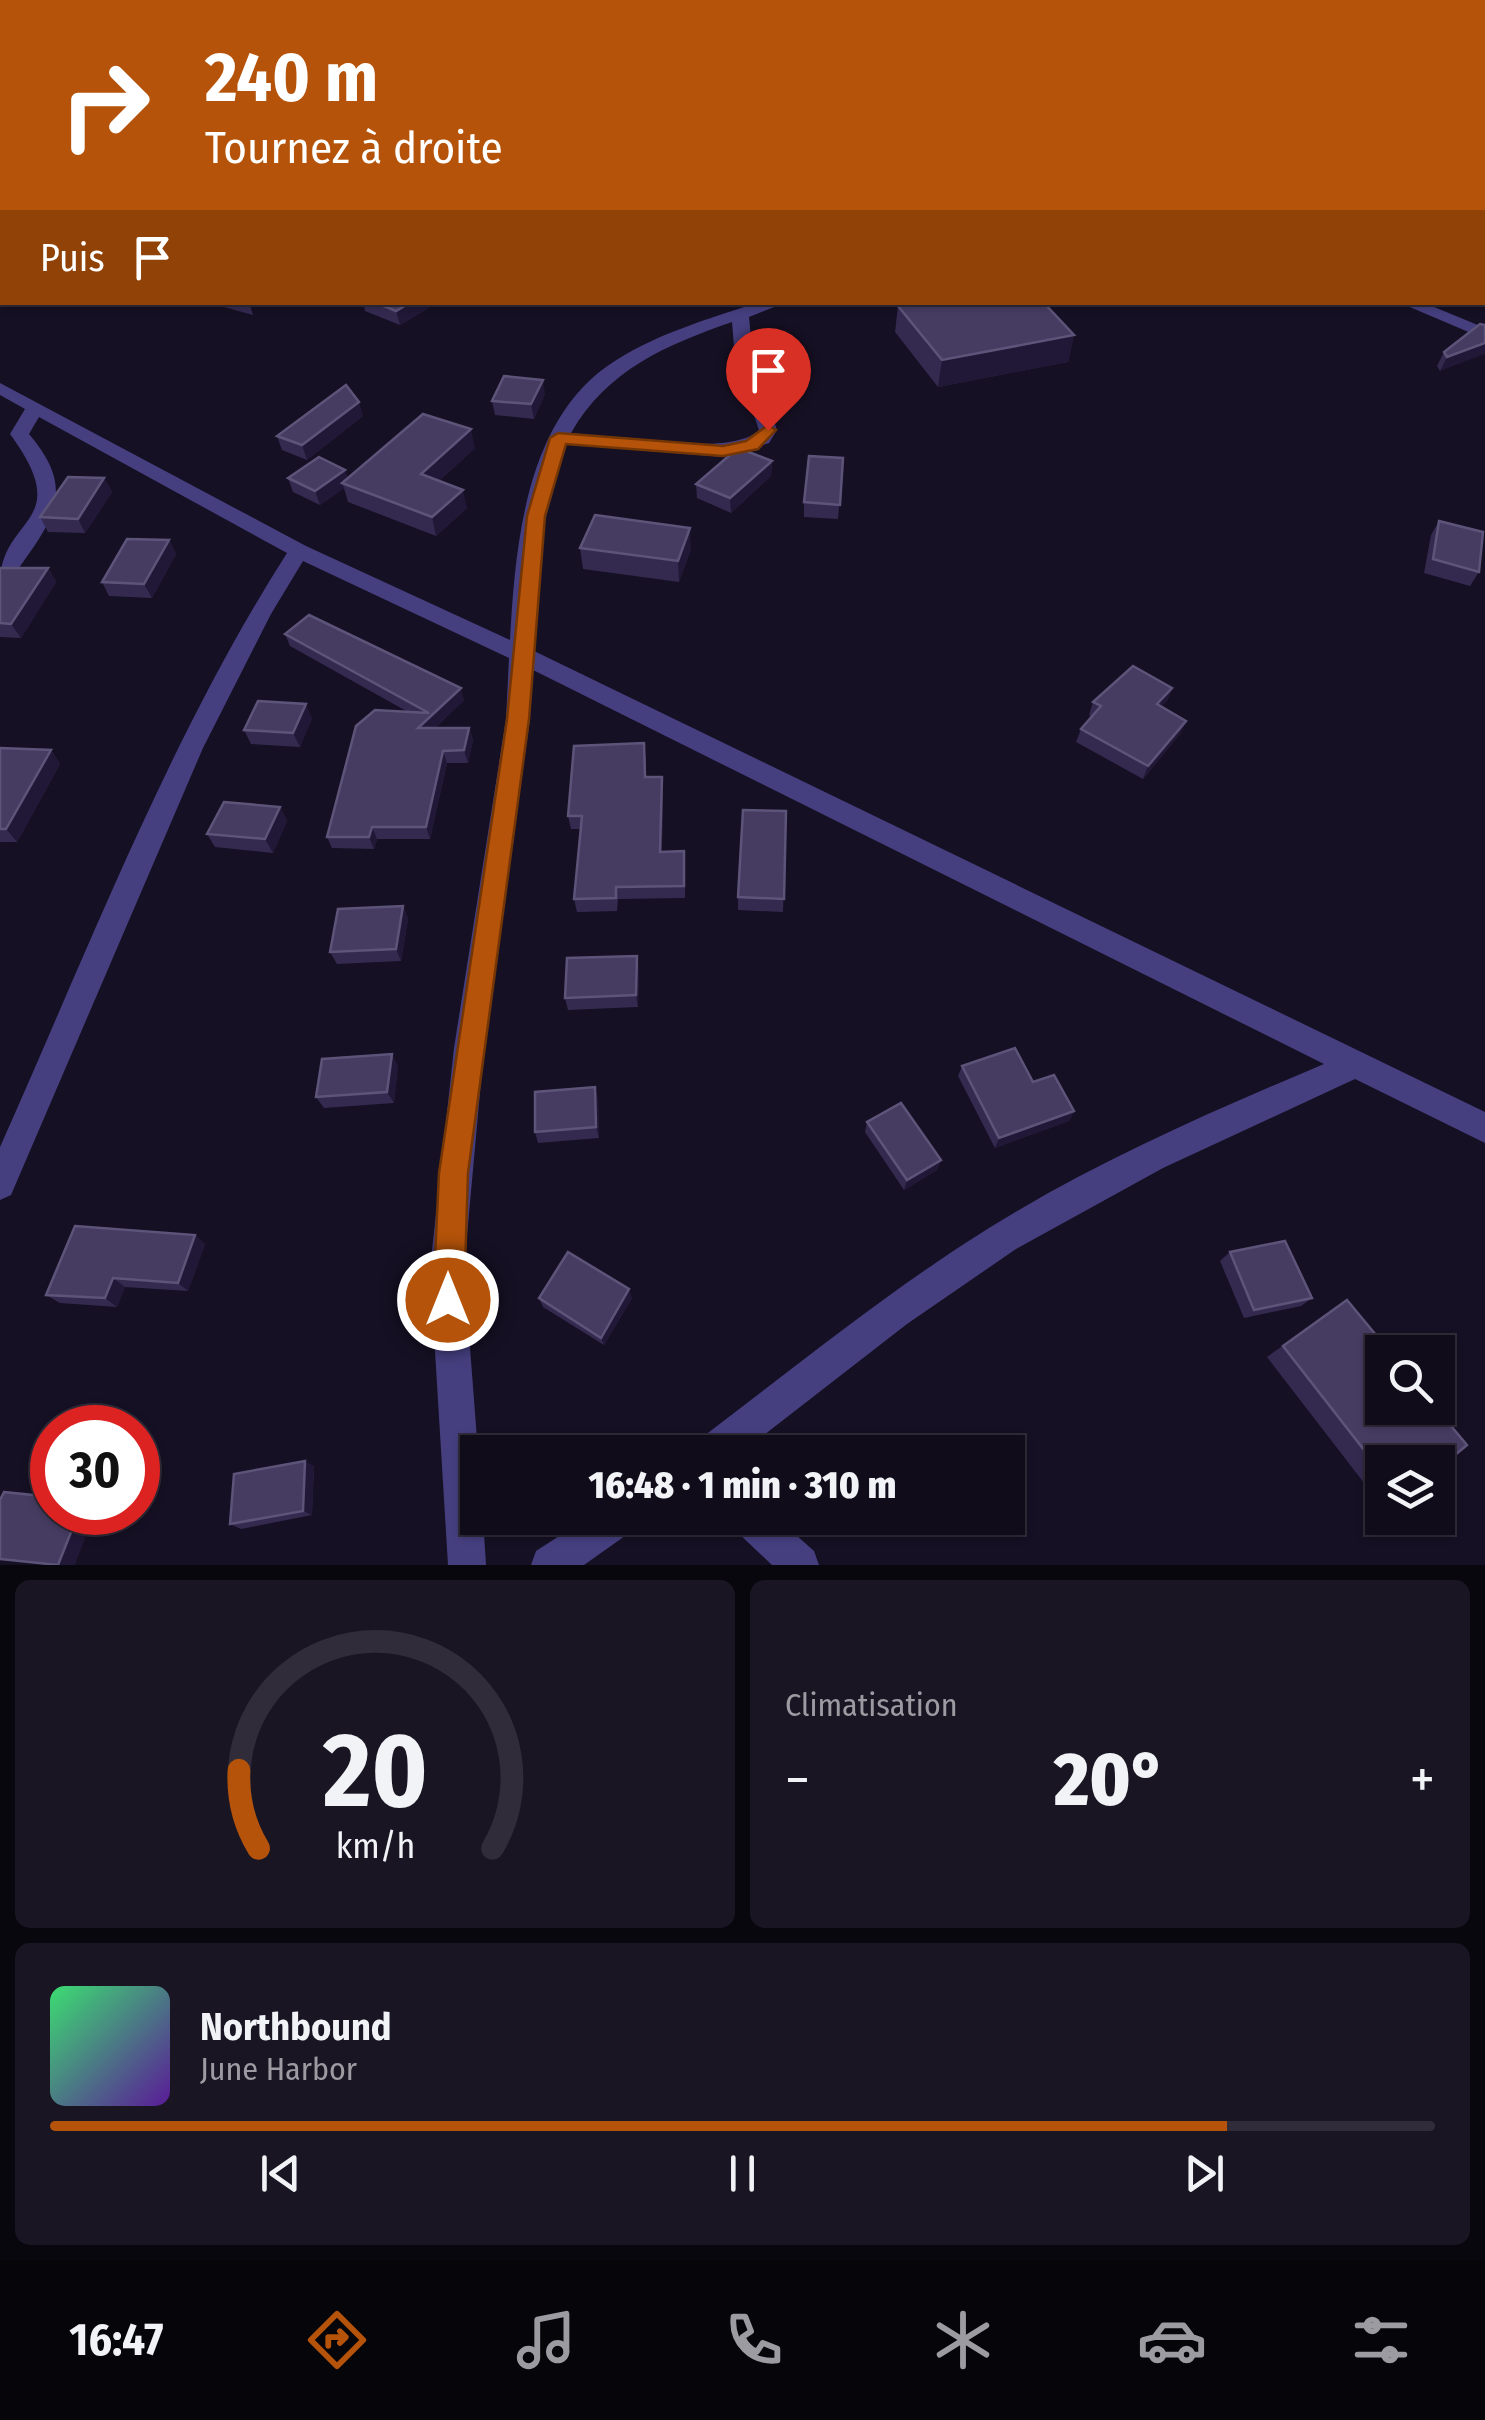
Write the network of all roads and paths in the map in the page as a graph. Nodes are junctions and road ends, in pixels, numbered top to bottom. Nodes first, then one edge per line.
1 (770, 305) edge
2 (1413, 305) edge
3 (741, 314) junction
4 (1485, 334) edge
5 (0, 388) edge
6 (36, 406) junction
7 (558, 438) junction
8 (299, 551) junction
9 (0, 576) edge
10 (520, 654) junction
11 (1358, 1064) junction
12 (1485, 1128) edge
13 (0, 1184) edge
14 (736, 1435) edge
15 (594, 1535) edge
16 (768, 1535) edge
17 (467, 1565) edge
18 (550, 1565) edge
19 (800, 1565) edge

1 - 3 street
2 - 4 street
3 - 7 street
3 - 7 street
5 - 6 street
6 - 8 street
6 - 9 street
7 - 10 street
8 - 10 street
8 - 13 street
10 - 11 street
10 - 17 street
11 - 12 street
11 - 14 street
15 - 18 street
16 - 19 street

